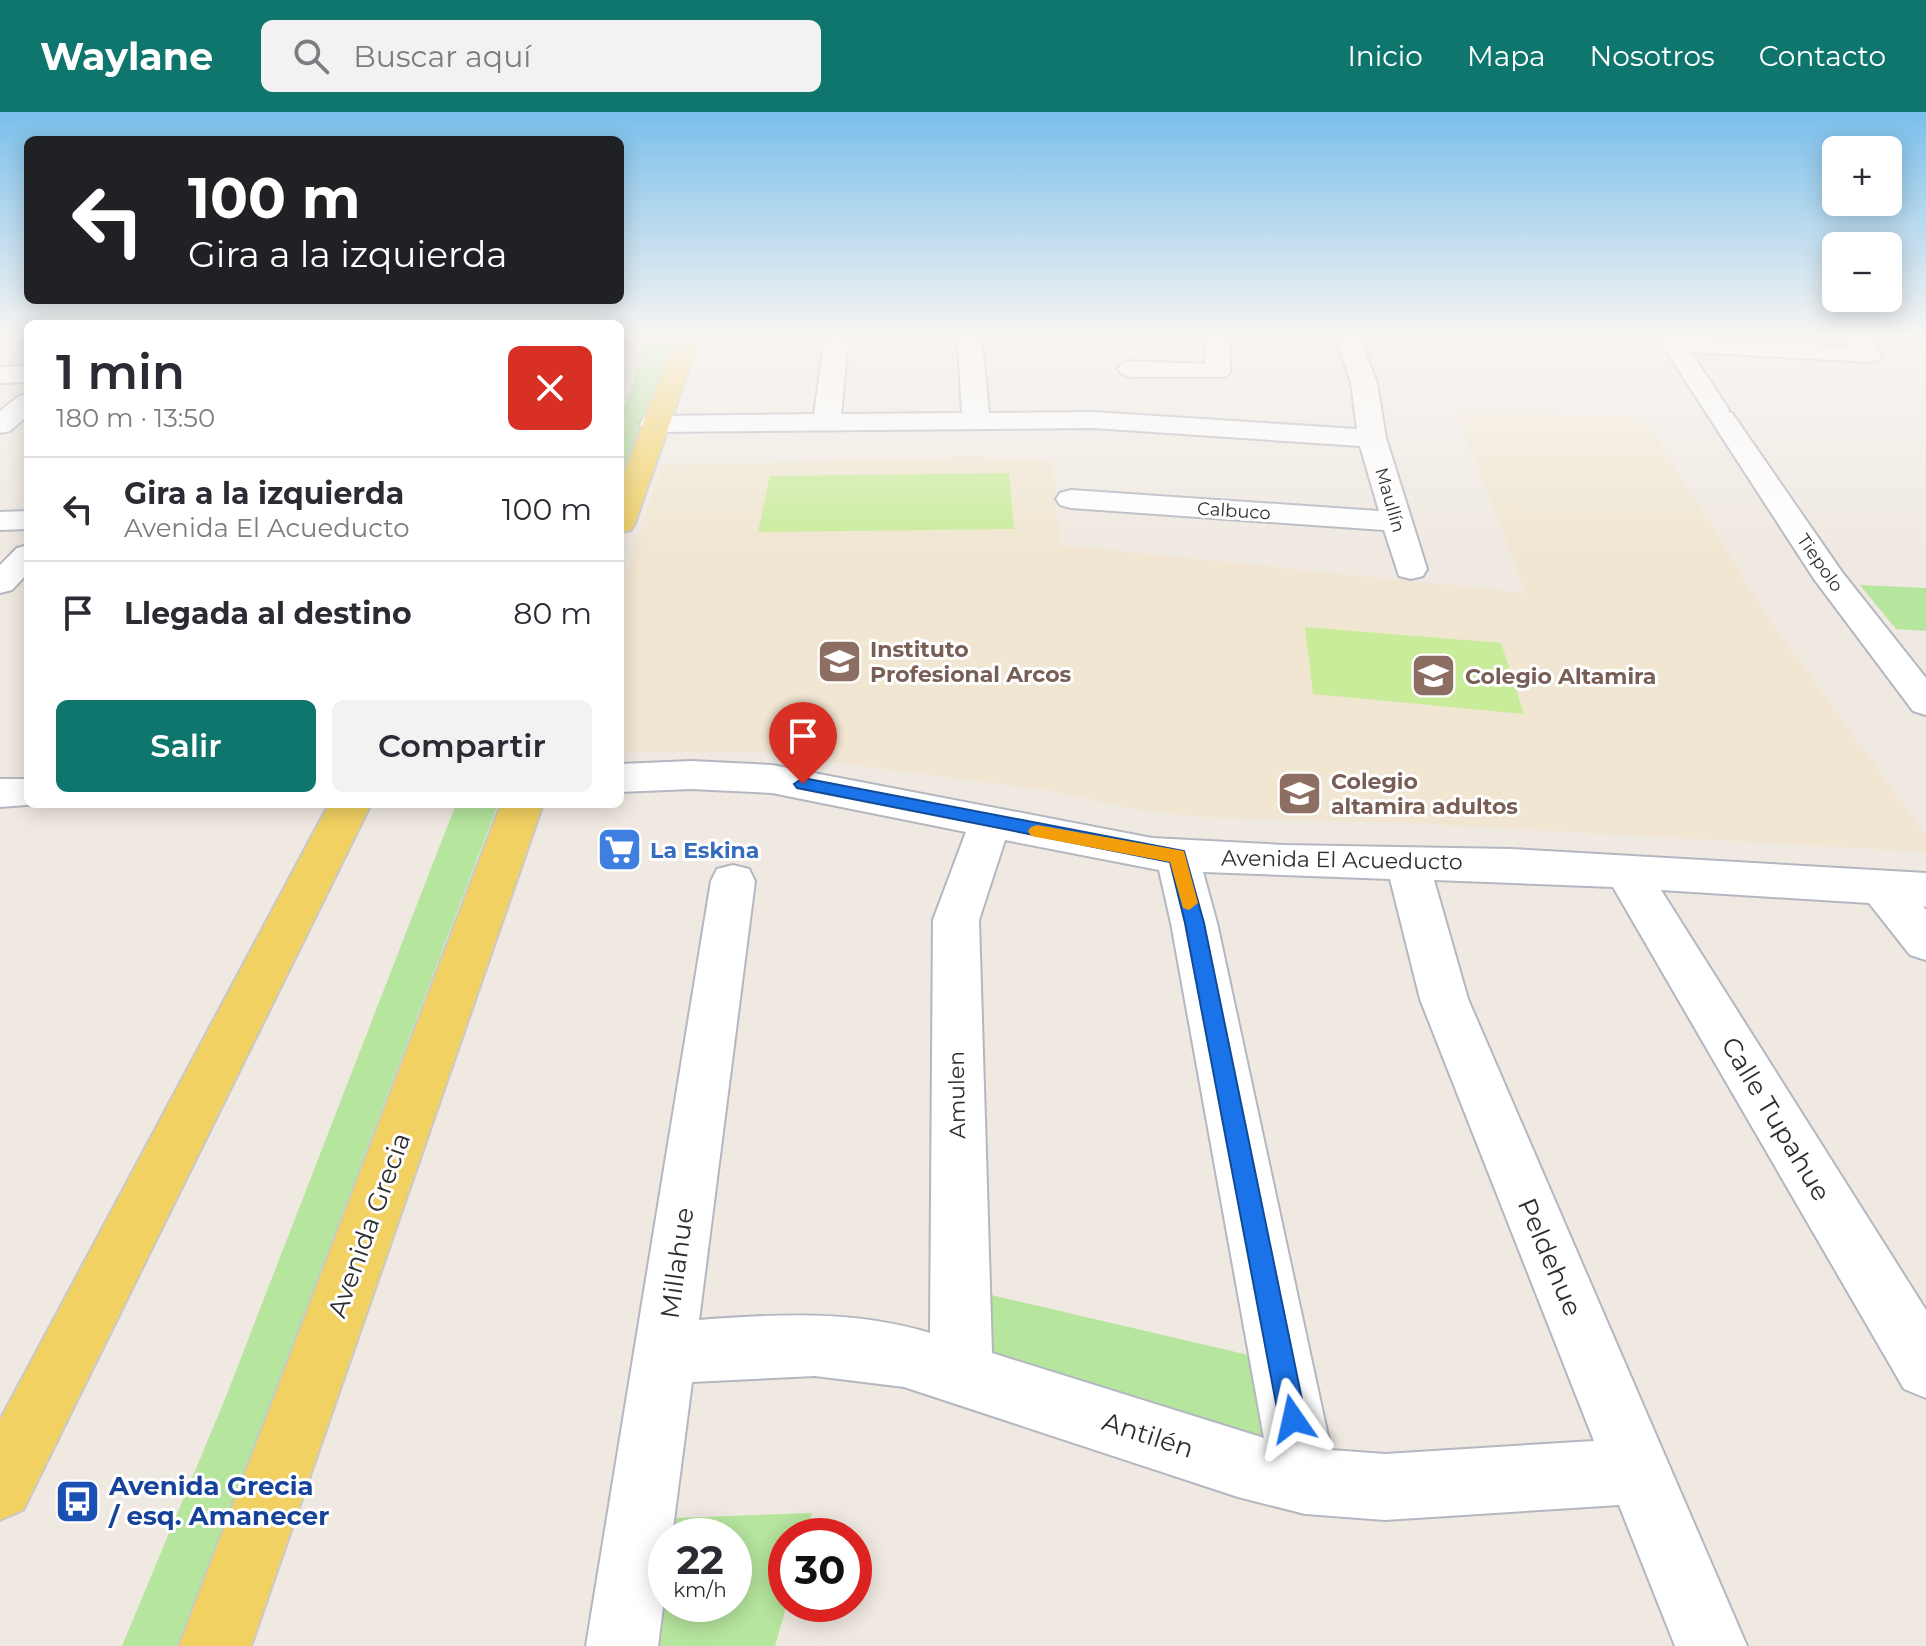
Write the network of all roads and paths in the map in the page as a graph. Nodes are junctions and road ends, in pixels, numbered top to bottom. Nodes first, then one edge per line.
1 (20, 409) edge
2 (660, 409) edge
3 (829, 409) edge
4 (975, 409) edge
5 (1135, 409) edge
6 (1368, 409) edge
7 (1715, 409) edge
8 (976, 420) junction
9 (1136, 421) junction
10 (827, 422) junction
11 (654, 424) junction
12 (0, 425) edge
13 (1372, 438) junction
14 (0, 441) edge
15 (24, 441) edge
16 (1071, 499) dead end
17 (624, 511) edge
18 (24, 520) edge
19 (0, 521) edge
20 (1397, 522) junction
21 (24, 559) edge
22 (1411, 569) dead end
23 (0, 583) edge
24 (1926, 703) edge
25 (624, 778) edge
26 (0, 793) edge
27 (24, 793) edge
28 (348, 808) edge
29 (521, 808) edge
30 (991, 822) junction
31 (1177, 856) junction
32 (1407, 861) junction
33 (1626, 871) junction
34 (733, 881) dead end
35 (1881, 887) junction
36 (1926, 890) edge
37 (1926, 942) edge
38 (664, 1353) junction
39 (1926, 1367) edge
40 (961, 1375) junction
41 (1639, 1471) junction
42 (1305, 1481) junction
43 (0, 1487) edge
44 (215, 1646) edge
45 (622, 1646) edge
46 (1711, 1646) edge

1 - 12 street
2 - 11 main road
3 - 10 street
4 - 8 street
5 - 9 street
6 - 13 street, Maullín
7 - 24 street, Tiepolo
8 - 9 street
8 - 10 street
9 - 13 street
10 - 11 street
11 - 17 main road
13 - 20 street, Maullín
14 - 15 street
16 - 20 street, Calbuco
18 - 19 street
20 - 22 street, Maullín
21 - 23 street
25 - 30 street, Avenida El Acueducto
26 - 27 street
28 - 43 main road
29 - 44 main road, Avenida Grecia
30 - 31 street, Avenida El Acueducto
30 - 40 street, Amulen
31 - 32 street, Avenida El Acueducto
31 - 42 street
32 - 33 street, Avenida El Acueducto
32 - 41 street, Peldehue
33 - 35 street, Avenida El Acueducto
33 - 39 street, Calle Tupahue
34 - 38 street, Millahue
35 - 36 street, Avenida El Acueducto
35 - 37 street
38 - 40 street, Antilén
38 - 45 street, Millahue
40 - 42 street, Antilén
41 - 42 street, Antilén
41 - 46 street, Peldehue

